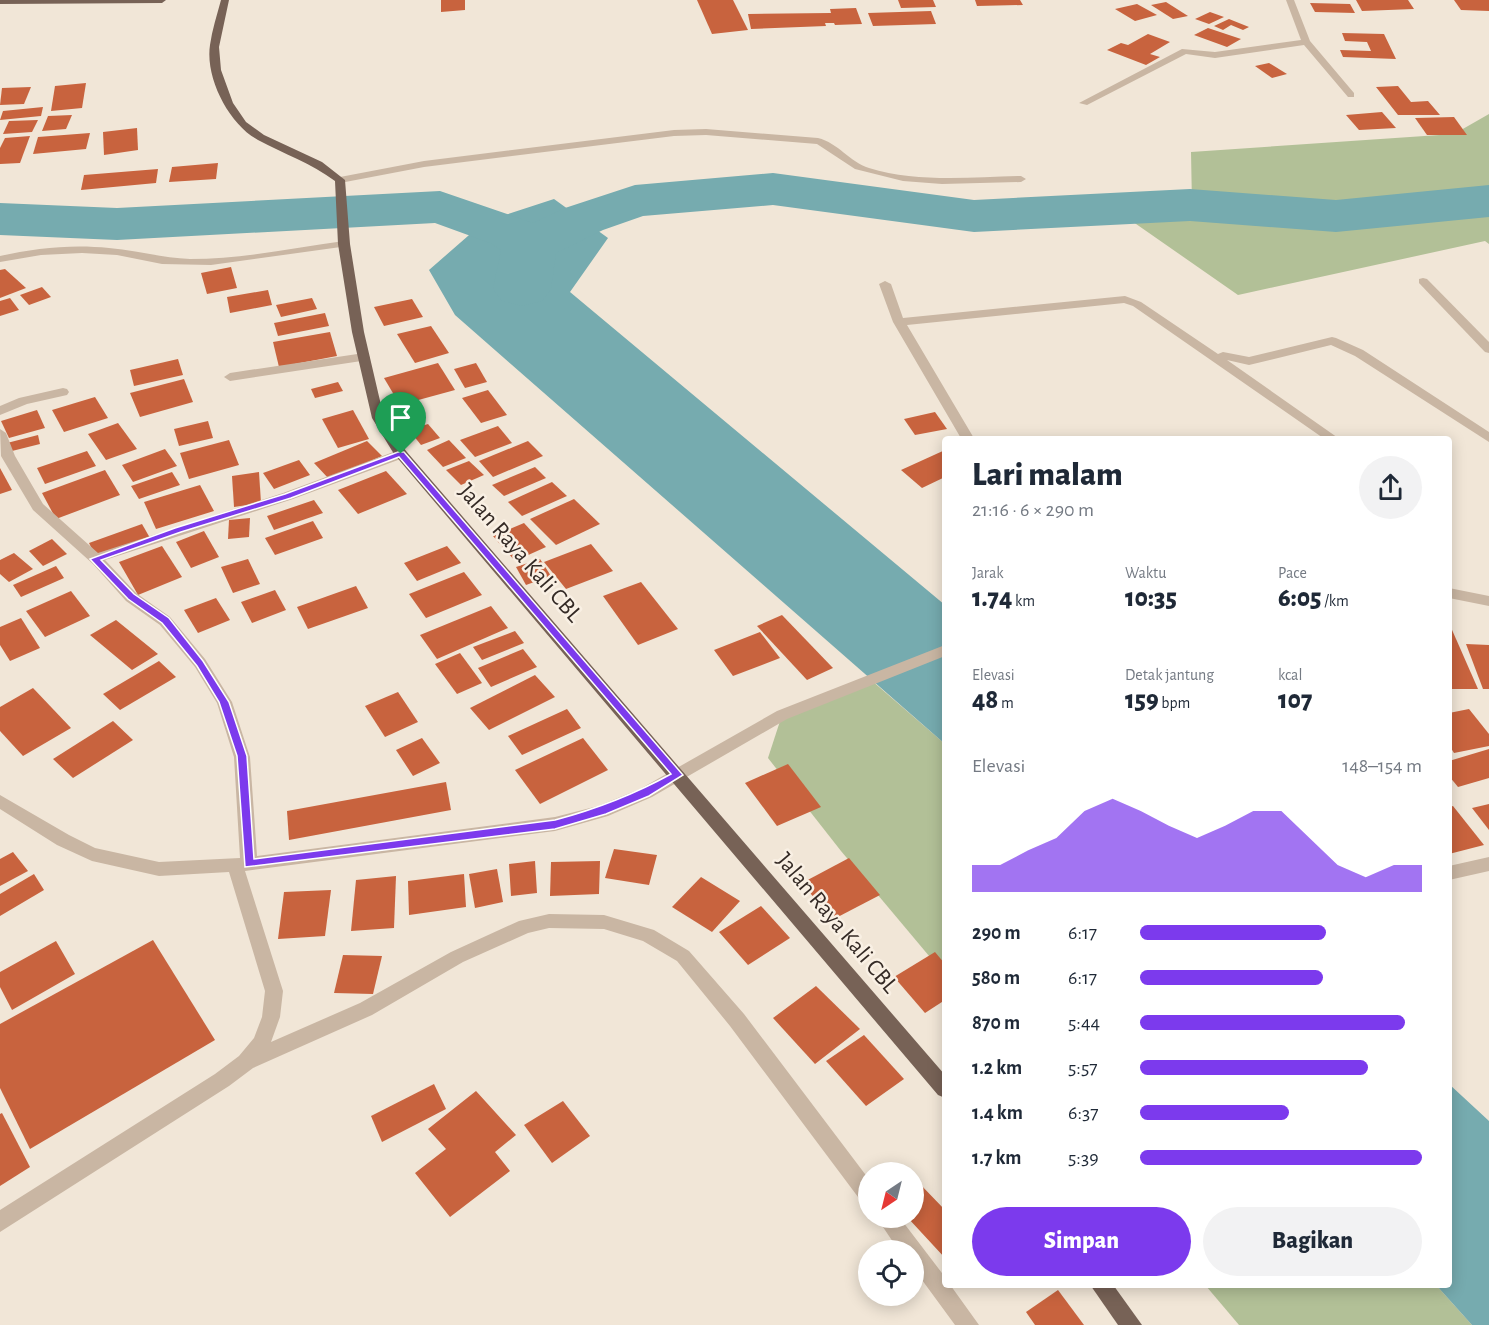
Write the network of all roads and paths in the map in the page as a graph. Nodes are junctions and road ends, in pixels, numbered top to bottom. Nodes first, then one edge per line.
1 (162, 0) edge
2 (225, 0) edge
3 (1290, 0) edge
4 (0, 1) edge
5 (1306, 42) junction
6 (1351, 95) dead end
7 (1084, 103) dead end
8 (1021, 179) dead end
9 (341, 183) junction
10 (344, 244) junction
11 (0, 259) edge
12 (1423, 281) dead end
13 (885, 284) dead end
14 (899, 322) junction
15 (1489, 349) edge
16 (1209, 351) junction
17 (364, 357) junction
18 (230, 377) dead end
19 (63, 392) dead end
20 (0, 411) edge
21 (0, 433) edge
22 (967, 436) edge
23 (1329, 436) edge
24 (1489, 438) edge
25 (401, 454) junction
26 (95, 559) junction
27 (1452, 593) edge
28 (1489, 601) edge
29 (942, 651) edge
30 (678, 775) junction
31 (0, 801) edge
32 (1489, 864) edge
33 (242, 865) junction
34 (1452, 872) edge
35 (246, 1062) junction
36 (942, 1085) edge
37 (858, 1181) edge
38 (0, 1222) edge
39 (895, 1228) edge
40 (904, 1240) edge
41 (924, 1267) edge
42 (1103, 1288) edge
43 (968, 1325) edge
44 (1131, 1325) edge

1 - 4 main road
2 - 9 main road
3 - 5 street
5 - 6 street
5 - 7 street
8 - 9 street
9 - 10 main road, Jalan Raya Kali CBL
10 - 11 street
10 - 17 main road, Jalan Raya Kali CBL
12 - 15 street
13 - 14 street
14 - 16 street
14 - 22 street
16 - 23 street
16 - 24 street
17 - 18 street
17 - 25 main road, Jalan Raya Kali CBL
19 - 20 street
21 - 26 street
25 - 26 street
25 - 30 main road, Jalan Raya Kali CBL
26 - 33 street
27 - 28 street
29 - 30 street
30 - 33 street
30 - 36 main road, Jalan Raya Kali CBL
31 - 33 street
32 - 34 street
33 - 35 street
35 - 37 street
35 - 38 street
39 - 40 street
41 - 43 street
42 - 44 main road

